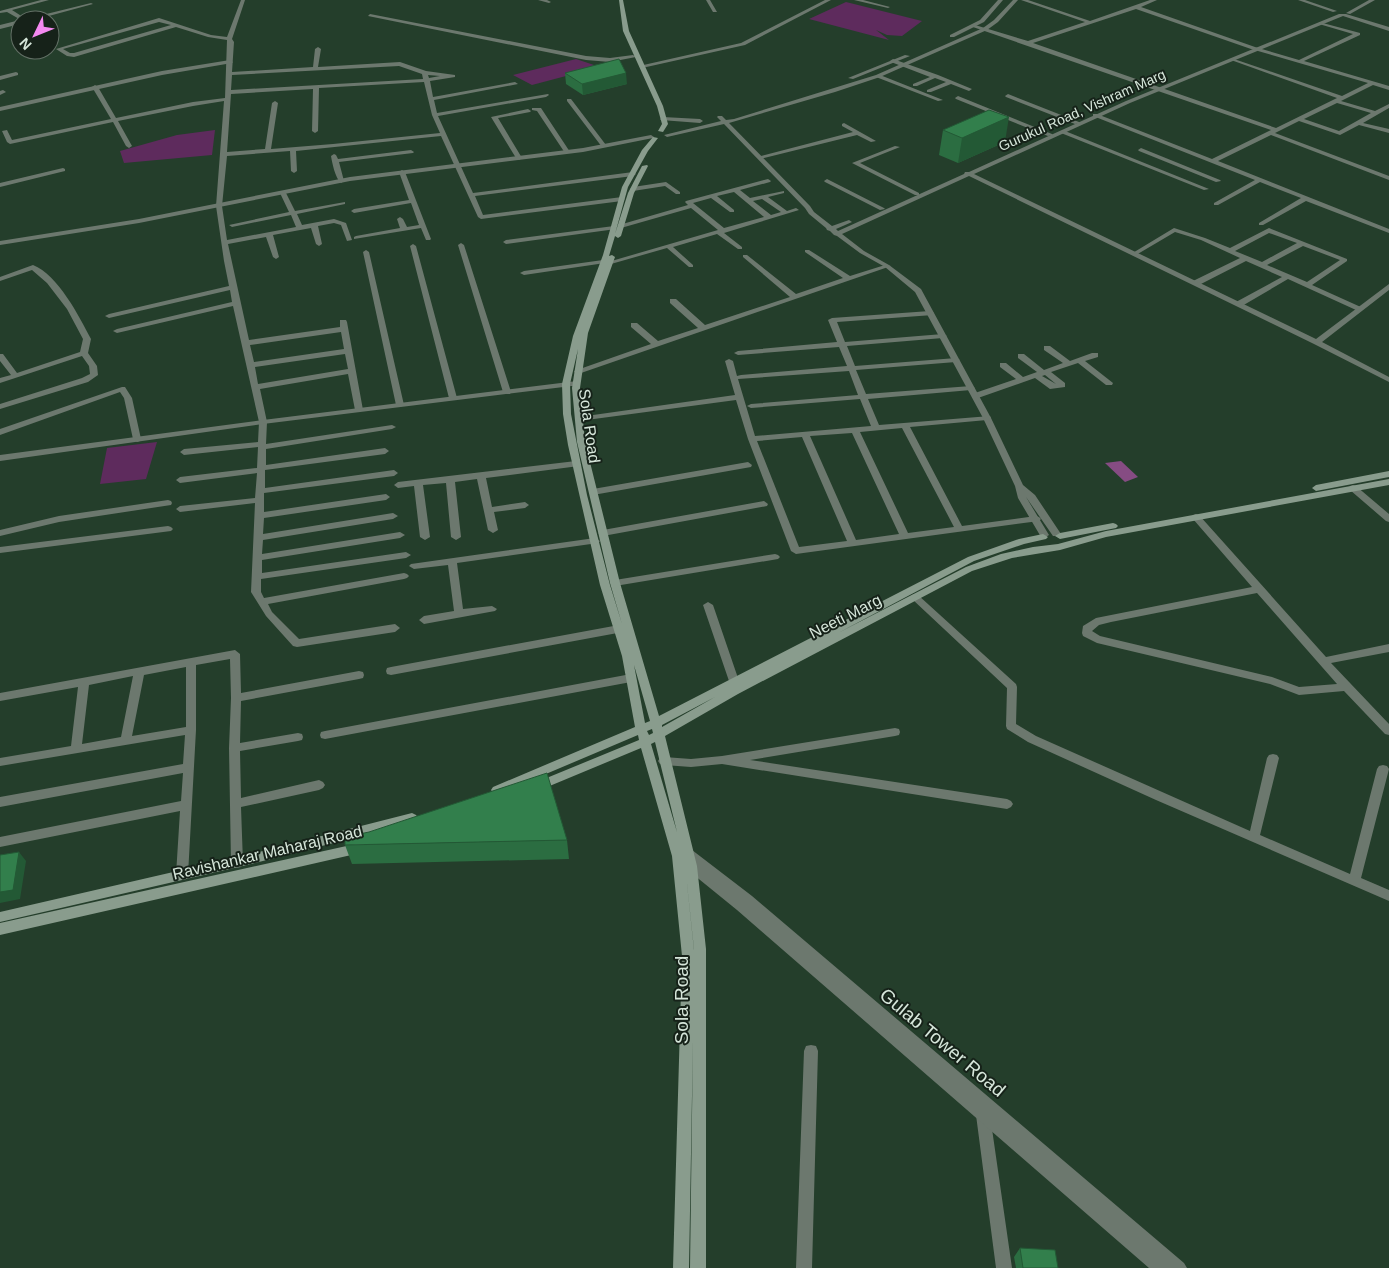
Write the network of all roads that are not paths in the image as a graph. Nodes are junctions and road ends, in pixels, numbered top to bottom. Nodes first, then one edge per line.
1 (47, 0) edge
2 (243, 0) edge
3 (540, 0) edge
4 (616, 0) edge
5 (622, 0) edge
6 (708, 0) edge
7 (829, 0) edge
8 (856, 0) edge
9 (1001, 0) edge
10 (1016, 0) edge
11 (1024, 0) edge
12 (1154, 0) edge
13 (1300, 0) edge
14 (1306, 0) edge
15 (1366, 0) edge
16 (1373, 0) edge
17 (549, 2) dead end
18 (91, 4) dead end
19 (888, 7) dead end
20 (1136, 7) junction
21 (8, 10) joint
22 (715, 11) dead end
23 (0, 12) edge
24 (60, 12) edge
25 (1341, 13) junction
26 (370, 15) dead end
27 (1089, 22) junction
28 (1321, 23) junction
29 (177, 26) junction
30 (973, 26) junction
31 (985, 29) junction
32 (1389, 29) edge
33 (95, 38) junction
34 (229, 39) junction
35 (1028, 43) junction
36 (109, 45) junction
37 (318, 49) dead end
38 (1255, 49) junction
39 (633, 57) junction
40 (1233, 60) junction
41 (230, 62) junction
42 (893, 62) junction
43 (1299, 62) junction
44 (903, 65) junction
45 (642, 66) junction
46 (316, 69) junction
47 (425, 73) junction
48 (16, 74) dead end
49 (229, 74) junction
50 (878, 76) junction
51 (936, 76) junction
52 (0, 78) edge
53 (427, 80) junction
54 (951, 82) junction
55 (515, 84) dead end
56 (1371, 84) junction
57 (915, 85) dead end
58 (96, 87) junction
59 (316, 88) junction
60 (1389, 88) edge
61 (969, 89) dead end
62 (1157, 89) junction
63 (929, 91) dead end
64 (546, 95) dead end
65 (228, 96) junction
66 (1008, 96) dead end
67 (958, 98) dead end
68 (1342, 98) junction
69 (431, 99) junction
70 (569, 100) dead end
71 (940, 100) dead end
72 (1336, 101) junction
73 (275, 103) dead end
74 (1389, 106) edge
75 (0, 108) edge
76 (737, 112) dead end
77 (1376, 113) junction
78 (435, 114) junction
79 (728, 114) dead end
80 (1097, 116) junction
81 (720, 117) junction
82 (663, 118) junction
83 (1298, 119) junction
84 (114, 120) junction
85 (700, 122) junction
86 (726, 122) junction
87 (1076, 123) junction
88 (1358, 123) junction
89 (844, 125) dead end
90 (1276, 130) junction
91 (5, 131) dead end
92 (1389, 131) edge
93 (315, 132) dead end
94 (1063, 132) junction
95 (857, 133) junction
96 (1270, 133) junction
97 (443, 134) junction
98 (659, 135) junction
99 (1050, 135) junction
100 (873, 141) dead end
101 (1161, 141) junction
102 (129, 146) dead end
103 (333, 146) junction
104 (604, 146) junction
105 (897, 147) dead end
106 (293, 149) junction
107 (1141, 150) junction
108 (268, 151) junction
109 (411, 152) dead end
110 (568, 152) junction
111 (224, 154) junction
112 (760, 157) junction
113 (1126, 157) junction
114 (519, 158) junction
115 (334, 161) junction
116 (1213, 162) junction
117 (456, 166) junction
118 (1389, 169) edge
119 (63, 170) dead end
120 (294, 171) dead end
121 (402, 172) junction
122 (633, 174) junction
123 (968, 174) junction
124 (1380, 174) junction
125 (1389, 178) edge
126 (1260, 180) junction
127 (341, 181) junction
128 (768, 181) dead end
129 (827, 181) dead end
130 (1218, 181) dead end
131 (0, 185) edge
132 (633, 189) junction
133 (736, 190) junction
134 (1206, 190) dead end
135 (782, 192) dead end
136 (283, 193) junction
137 (678, 193) dead end
138 (917, 194) junction
139 (470, 195) junction
140 (712, 196) junction
141 (764, 196) junction
142 (622, 198) junction
143 (1306, 198) junction
144 (749, 200) junction
145 (413, 201) junction
146 (343, 203) dead end
147 (1216, 204) dead end
148 (219, 206) junction
149 (692, 206) junction
150 (882, 209) junction
151 (796, 210) dead end
152 (354, 211) dead end
153 (732, 211) dead end
154 (293, 213) junction
155 (786, 213) junction
156 (770, 218) junction
157 (400, 219) dead end
158 (1261, 224) dead end
159 (232, 225) dead end
160 (314, 225) junction
161 (423, 226) junction
162 (618, 227) junction
163 (300, 228) junction
164 (404, 229) junction
165 (835, 230) junction
166 (1389, 231) edge
167 (721, 232) junction
168 (269, 234) junction
169 (428, 239) dead end
170 (506, 242) dead end
171 (0, 243) edge
172 (224, 243) junction
173 (1303, 243) junction
174 (319, 244) dead end
175 (461, 245) dead end
176 (413, 246) dead end
177 (668, 246) junction
178 (740, 248) dead end
179 (808, 251) dead end
180 (1230, 251) junction
181 (366, 252) dead end
182 (1134, 254) junction
183 (745, 256) dead end
184 (276, 257) dead end
185 (1246, 258) junction
186 (607, 262) junction
187 (1262, 265) junction
188 (692, 266) dead end
189 (887, 266) junction
190 (524, 273) dead end
191 (1288, 276) junction
192 (0, 278) edge
193 (849, 279) junction
194 (1196, 283) junction
195 (1307, 285) junction
196 (1389, 286) edge
197 (232, 287) junction
198 (795, 297) junction
199 (673, 301) dead end
200 (236, 303) junction
201 (1239, 304) junction
202 (1359, 308) junction
203 (930, 313) junction
204 (109, 316) dead end
205 (634, 325) dead end
206 (703, 328) junction
207 (118, 331) dead end
208 (943, 336) junction
209 (1317, 342) junction
210 (245, 343) junction
211 (656, 344) junction
212 (842, 345) junction
213 (1047, 348) dead end
214 (348, 350) junction
215 (84, 353) junction
216 (738, 353) dead end
217 (1095, 355) dead end
218 (0, 356) edge
219 (1021, 356) dead end
220 (956, 360) junction
221 (729, 361) dead end
222 (1080, 361) junction
223 (1070, 364) junction
224 (250, 365) junction
225 (1003, 365) dead end
226 (851, 369) junction
227 (352, 371) junction
228 (578, 371) junction
229 (1042, 373) junction
230 (15, 375) junction
231 (741, 377) dead end
232 (1388, 378) edge
233 (1022, 380) junction
234 (0, 381) edge
235 (577, 383) junction
236 (1108, 383) dead end
237 (566, 384) junction
238 (255, 387) junction
239 (507, 392) junction
240 (973, 392) junction
241 (740, 397) junction
242 (863, 397) junction
243 (453, 398) junction
244 (400, 405) junction
245 (752, 406) dead end
246 (0, 407) edge
247 (359, 410) junction
248 (987, 418) junction
249 (579, 419) junction
250 (263, 422) junction
251 (905, 425) junction
252 (392, 427) dead end
253 (876, 428) junction
254 (855, 430) junction
255 (0, 432) edge
256 (805, 434) junction
257 (137, 439) junction
258 (752, 439) junction
259 (262, 446) junction
260 (385, 451) dead end
261 (184, 452) dead end
262 (0, 458) edge
263 (576, 464) junction
264 (748, 465) dead end
265 (261, 469) junction
266 (394, 473) dead end
267 (1389, 474) edge
268 (481, 476) junction
269 (450, 479) junction
270 (180, 480) dead end
271 (418, 482) junction
272 (1389, 482) edge
273 (398, 485) dead end
274 (1019, 486) junction
275 (1353, 488) junction
276 (593, 492) junction
277 (260, 496) junction
278 (386, 498) dead end
279 (168, 503) dead end
280 (764, 504) dead end
281 (525, 505) dead end
282 (180, 509) dead end
283 (488, 510) junction
284 (259, 516) junction
285 (393, 516) dead end
286 (1196, 517) junction
287 (1036, 519) junction
288 (1389, 519) edge
289 (168, 529) dead end
290 (492, 530) dead end
291 (960, 530) junction
292 (603, 532) junction
293 (0, 533) edge
294 (400, 535) dead end
295 (1058, 535) junction
296 (1044, 536) junction
297 (456, 537) dead end
298 (904, 537) junction
299 (258, 538) junction
300 (424, 538) dead end
301 (595, 541) junction
302 (853, 544) junction
303 (1058, 547) junction
304 (0, 550) edge
305 (406, 555) dead end
306 (775, 557) dead end
307 (257, 558) junction
308 (452, 561) junction
309 (414, 566) dead end
310 (404, 576) dead end
311 (256, 577) junction
312 (616, 583) junction
313 (1260, 589) junction
314 (915, 597) junction
315 (262, 602) junction
316 (708, 605) dead end
317 (492, 609) dead end
318 (459, 614) junction
319 (424, 620) dead end
320 (395, 628) dead end
321 (619, 629) junction
322 (1389, 648) edge
323 (1325, 661) junction
324 (191, 662) junction
325 (391, 671) dead end
326 (139, 672) junction
327 (359, 675) dead end
328 (631, 678) junction
329 (734, 681) junction
330 (84, 682) junction
331 (1346, 688) junction
332 (0, 697) edge
333 (236, 698) junction
334 (641, 728) junction
335 (191, 730) junction
336 (1389, 731) edge
337 (895, 732) dead end
338 (653, 734) junction
339 (325, 735) dead end
340 (298, 738) dead end
341 (126, 741) junction
342 (234, 748) junction
343 (76, 750) junction
344 (1273, 758) dead end
345 (722, 760) junction
346 (664, 761) junction
347 (0, 762) edge
348 (188, 768) junction
349 (1383, 769) dead end
350 (319, 785) dead end
351 (489, 793) edge
352 (500, 801) edge
353 (0, 802) edge
354 (236, 804) junction
355 (1007, 804) dead end
356 (186, 805) junction
357 (421, 816) edge
358 (1254, 838) junction
359 (0, 842) edge
360 (376, 844) edge
361 (684, 861) junction
362 (238, 863) junction
363 (182, 875) junction
364 (1354, 881) junction
365 (1389, 896) edge
366 (0, 917) edge
367 (0, 929) edge
368 (812, 1051) dead end
369 (983, 1115) junction
370 (681, 1268) edge
371 (698, 1268) edge
372 (804, 1268) edge
373 (1004, 1268) edge
374 (1161, 1268) edge
375 (1179, 1268) edge

1 - 21 street
2 - 34 street
3 - 17 street
4 - 39 main road
5 - 45 main road, Sola Road
6 - 22 street
7 - 45 street
8 - 19 street
9 - 30 street
10 - 31 street
11 - 27 street
12 - 20 street
13 - 25 street
14 - 25 street
15 - 25 street, Gurukul Road, Vishram Marg
16 - 25 street, Gurukul Road, Vishram Marg
18 - 24 street
20 - 27 street
20 - 38 street
21 - 23 street
25 - 28 street, Gurukul Road, Vishram Marg
25 - 32 street
25 - 38 street, Gurukul Road, Vishram Marg
26 - 39 street
27 - 35 street
28 - 38 street, Gurukul Road, Vishram Marg
28 - 43 street
29 - 33 street
29 - 34 street
29 - 36 street
30 - 31 street
30 - 42 street
31 - 35 street
31 - 44 street
33 - 36 street
33 - 36 street
34 - 41 street
35 - 62 street
37 - 46 street
38 - 40 street, Gurukul Road, Vishram Marg
38 - 43 street
38 - 62 street, Gurukul Road, Vishram Marg
39 - 98 main road
40 - 62 street, Gurukul Road, Vishram Marg
40 - 68 street
41 - 49 street
41 - 58 street
42 - 44 street
42 - 76 street
43 - 56 street
44 - 50 street
44 - 51 street
45 - 82 main road, Sola Road
46 - 47 street
46 - 49 street
47 - 53 street
47 - 53 street
48 - 52 street
49 - 65 street
50 - 71 street
50 - 86 street
51 - 54 street
51 - 57 street
53 - 59 street
53 - 69 street
54 - 61 street
54 - 63 street
55 - 69 street
56 - 60 street
56 - 68 street
58 - 75 street
58 - 84 street
59 - 65 street
59 - 93 street
62 - 80 street, Gurukul Road, Vishram Marg
62 - 90 street
64 - 78 street
65 - 84 street
65 - 111 street
66 - 87 street
67 - 99 street
68 - 72 street
69 - 78 street
70 - 104 street
72 - 77 street
72 - 83 street
73 - 108 street
74 - 77 street
77 - 88 street
78 - 97 street
79 - 81 street
80 - 87 street, Gurukul Road, Vishram Marg
80 - 94 street, Gurukul Road, Vishram Marg
80 - 101 street
81 - 85 street
81 - 86 street
82 - 85 street
82 - 98 main road, Sola Road
83 - 88 street
83 - 90 street
84 - 91 street
84 - 102 street
85 - 98 street
86 - 98 street
86 - 112 street
87 - 99 street, Gurukul Road, Vishram Marg
88 - 92 street
89 - 95 street
90 - 96 street
94 - 113 street
94 - 123 street, Gurukul Road, Vishram Marg
95 - 100 street
95 - 112 street
96 - 116 street
96 - 124 street
97 - 103 street
97 - 117 street
98 - 104 street
98 - 122 main road, Sola Road
98 - 132 main road, Sola Road
99 - 123 street, Gurukul Road, Vishram Marg
101 - 107 street
101 - 116 street
103 - 106 street
103 - 115 street
104 - 110 street
105 - 138 street
106 - 108 street
106 - 120 street
107 - 113 street
107 - 130 street
108 - 111 street
109 - 115 street
110 - 114 street
110 - 114 street
111 - 148 street
112 - 165 street
113 - 134 street
114 - 117 street
115 - 127 street
116 - 126 street
117 - 121 street
117 - 139 street
118 - 124 street
119 - 131 street
121 - 127 street
121 - 145 street
122 - 139 street
122 - 142 main road, Sola Road
123 - 138 street, Gurukul Road, Vishram Marg
123 - 165 street, Gurukul Road, Vishram Marg
123 - 182 street
124 - 125 street
126 - 143 street
126 - 147 street
127 - 136 street
128 - 133 street
129 - 150 street
132 - 137 street
132 - 162 main road, Sola Road
133 - 140 street
133 - 144 street
135 - 141 street
136 - 148 street
136 - 154 street
138 - 150 street, Gurukul Road, Vishram Marg
139 - 142 street
140 - 149 street
140 - 153 street
141 - 144 street
141 - 155 street
142 - 162 main road, Sola Road
143 - 158 street
143 - 166 street
144 - 156 street
145 - 152 street
145 - 161 street
146 - 154 street
148 - 171 street
148 - 172 street
149 - 162 street
149 - 167 street
150 - 165 street, Gurukul Road, Vishram Marg
151 - 155 street
154 - 159 street
154 - 163 street
155 - 156 street
156 - 167 street
157 - 164 street
160 - 163 street
160 - 164 street
160 - 174 street
161 - 164 street
161 - 169 street
162 - 170 street
162 - 186 main road, Sola Road
163 - 168 street
165 - 189 street
167 - 177 street
167 - 178 street
168 - 172 street
168 - 184 street
172 - 197 street
173 - 180 street
173 - 187 street
173 - 195 street
175 - 239 street
176 - 243 street
177 - 186 street
177 - 188 street
179 - 193 street
180 - 182 street
180 - 185 street
181 - 244 street
182 - 194 street
183 - 198 street
185 - 187 street
185 - 194 street
186 - 190 street
186 - 228 main road, Sola Road
186 - 237 main road, Sola Road
187 - 191 street
189 - 193 street
189 - 203 street
191 - 195 street
191 - 201 street
192 - 215 street
193 - 198 street
194 - 201 street
195 - 202 street
196 - 202 street
197 - 200 street
197 - 204 street
198 - 206 street
199 - 206 street
200 - 207 street
200 - 210 street
201 - 209 street
202 - 209 street
203 - 208 street
203 - 212 street
205 - 211 street
206 - 211 street
208 - 212 street
208 - 220 street
209 - 232 street
210 - 214 street
210 - 224 street
211 - 228 street
212 - 216 street
212 - 226 street
213 - 223 street
214 - 224 street
214 - 227 street
215 - 230 street
215 - 246 street
217 - 222 street
218 - 230 street
219 - 229 street
220 - 226 street
220 - 240 street
221 - 241 street
222 - 223 street
222 - 236 street
223 - 229 street
224 - 238 street
225 - 233 street
226 - 231 street
226 - 242 street
227 - 238 street
227 - 247 street
228 - 235 main road, Sola Road
229 - 233 street
230 - 234 street
233 - 240 street
235 - 237 street
235 - 249 main road, Sola Road
237 - 239 street
237 - 263 main road, Sola Road
238 - 250 street
239 - 243 street
240 - 242 street
240 - 248 street
241 - 249 street
241 - 258 street
242 - 245 street
242 - 253 street
243 - 244 street
244 - 247 street
247 - 250 street
248 - 251 street
248 - 274 street
249 - 276 main road, Sola Road
250 - 257 street
250 - 259 street
251 - 253 street
251 - 291 street
252 - 259 street
253 - 254 street
254 - 256 street
254 - 298 street
255 - 257 street
256 - 258 street
256 - 302 street
257 - 262 street
258 - 302 street
259 - 261 street
259 - 265 street
260 - 265 street
263 - 268 street
263 - 301 main road, Sola Road
264 - 276 street
265 - 270 street
265 - 277 street
266 - 277 street
267 - 295 main road
268 - 269 street
268 - 283 street
269 - 271 street
269 - 297 street
271 - 273 street
271 - 300 street
272 - 275 main road, Neeti Marg
274 - 287 street
274 - 295 street
275 - 286 main road, Neeti Marg
275 - 288 street
276 - 292 main road, Sola Road
277 - 282 street
277 - 284 street
278 - 284 street
279 - 293 street
280 - 292 street
281 - 283 street
283 - 290 street
284 - 299 street
285 - 299 street
286 - 303 main road, Neeti Marg
286 - 313 street
287 - 291 street
287 - 296 street
289 - 304 street
291 - 298 street
292 - 312 main road, Sola Road
294 - 307 street
295 - 296 main road
295 - 303 main road
296 - 303 main road
296 - 329 main road
298 - 302 street
299 - 307 street
301 - 308 street
301 - 321 main road, Sola Road
303 - 314 main road, Neeti Marg
305 - 311 street
306 - 312 street
307 - 311 street
308 - 309 street
308 - 318 street
310 - 315 street
311 - 315 street
312 - 338 main road, Sola Road
313 - 323 street
313 - 331 street
314 - 338 main road, Neeti Marg
314 - 358 street
315 - 320 street
316 - 329 street
317 - 318 street
318 - 319 street
321 - 325 street
321 - 328 main road, Sola Road
322 - 323 street
323 - 331 street
324 - 326 street
324 - 333 street
324 - 335 street
326 - 330 street
326 - 341 street
327 - 333 street
328 - 334 main road, Sola Road
328 - 339 street
329 - 338 main road
330 - 332 street
330 - 343 street
331 - 336 street
333 - 342 street
334 - 338 main road, Sola Road
334 - 338 main road
334 - 351 main road
335 - 341 street
335 - 348 street
337 - 345 street
338 - 346 main road, Sola Road
338 - 352 main road
338 - 361 main road, Sola Road
340 - 342 street
341 - 343 street
342 - 354 street
343 - 347 street
344 - 358 street
345 - 346 street
345 - 355 street
346 - 361 main road, Sola Road
348 - 353 street
348 - 356 street
349 - 364 street
350 - 354 street
354 - 362 street
356 - 359 street
356 - 363 street
357 - 362 main road, Ravishankar Maharaj Road
358 - 364 street
360 - 367 main road, Ravishankar Maharaj Road
361 - 369 street
361 - 370 main road, Sola Road
361 - 371 main road, Sola Road
361 - 375 street, Gulab Tower Road
362 - 363 main road, Ravishankar Maharaj Road
363 - 366 main road, Ravishankar Maharaj Road
364 - 365 street
368 - 372 street
369 - 373 street
369 - 374 street

